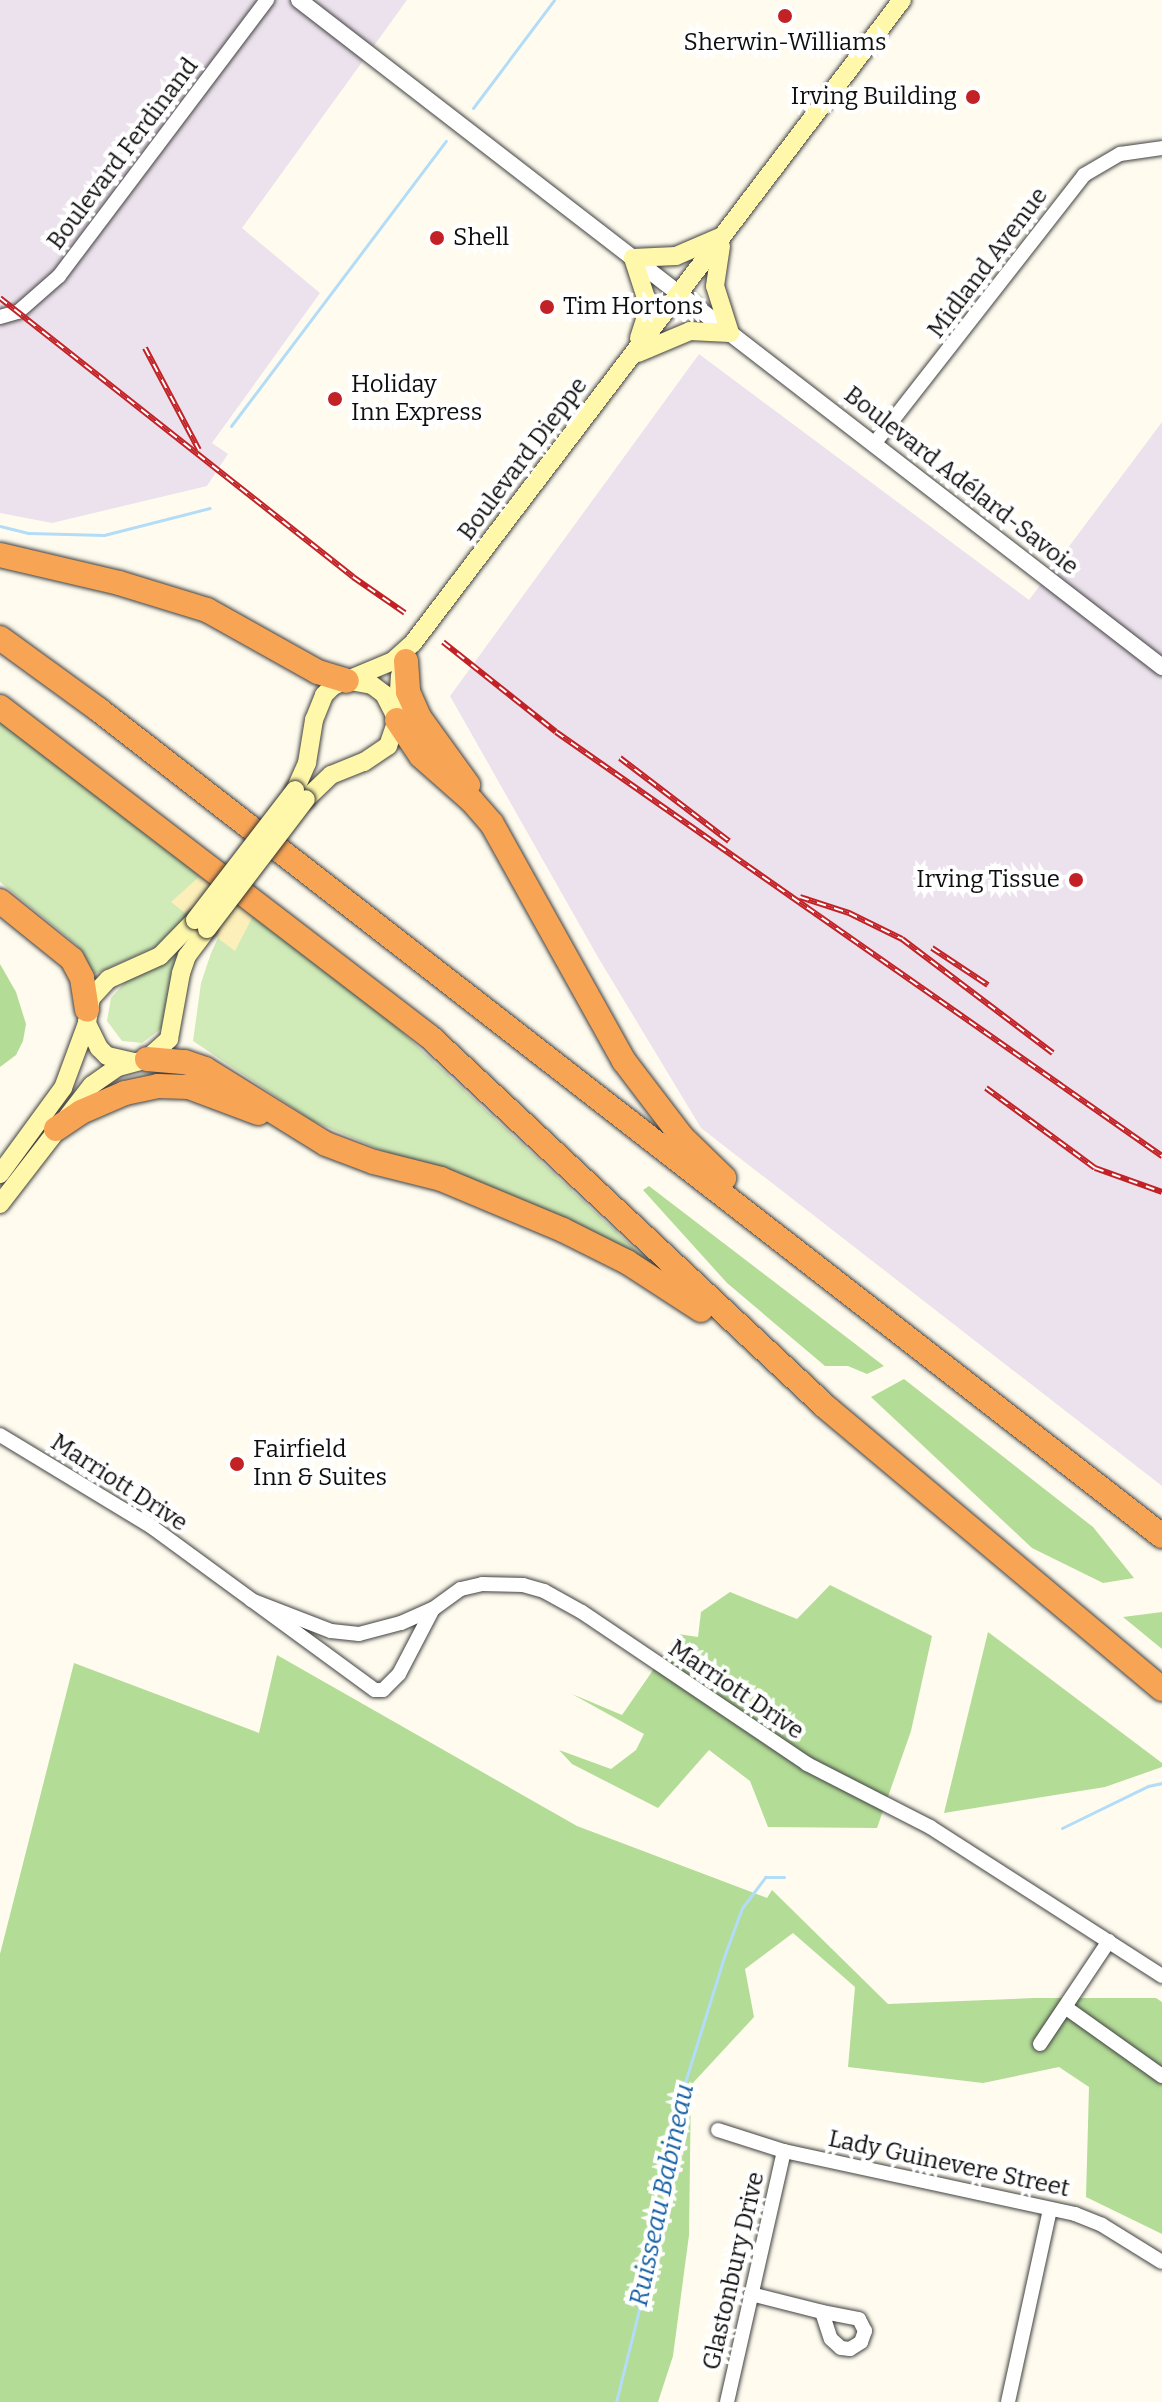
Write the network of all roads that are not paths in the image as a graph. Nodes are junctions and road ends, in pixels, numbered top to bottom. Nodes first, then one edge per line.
1 (267, 0) edge
2 (299, 0) edge
3 (902, 0) edge
4 (1162, 148) edge
5 (724, 235) junction
6 (633, 258) junction
7 (675, 300) junction
8 (0, 317) edge
9 (730, 333) junction
10 (632, 356) junction
11 (874, 444) junction
12 (0, 555) edge
13 (0, 638) edge
14 (410, 652) junction
15 (1162, 667) edge
16 (347, 681) junction
17 (0, 707) edge
18 (397, 720) junction
19 (300, 795) junction
20 (492, 824) junction
21 (0, 901) edge
22 (201, 925) junction
23 (87, 1017) junction
24 (142, 1060) junction
25 (297, 1128) junction
26 (56, 1129) junction
27 (0, 1174) edge
28 (0, 1204) edge
29 (916, 1345) junction
30 (827, 1408) junction
31 (0, 1435) edge
32 (1162, 1536) edge
33 (251, 1600) junction
34 (433, 1609) junction
35 (1162, 1689) edge
36 (1109, 1941) junction
37 (1162, 1976) edge
38 (1065, 2007) junction
39 (1040, 2044) dead end
40 (1162, 2076) edge
41 (718, 2130) dead end
42 (784, 2151) junction
43 (1050, 2210) junction
44 (1162, 2262) edge
45 (751, 2294) junction
46 (822, 2312) dead end
47 (727, 2402) edge
48 (1008, 2402) edge

1 - 8 street, Boulevard Ferdinand
2 - 6 street
3 - 5 main road, Boulevard Dieppe
4 - 11 street, Midland Avenue
5 - 6 main road
5 - 7 main road, Boulevard Dieppe
5 - 9 main road
6 - 7 street, Boulevard Adélard-Savoie
6 - 10 main road
7 - 9 street, Boulevard Adélard-Savoie
7 - 10 main road, Boulevard Dieppe
9 - 10 main road
9 - 11 street, Boulevard Adélard-Savoie
10 - 14 main road, Boulevard Dieppe
11 - 15 street, Boulevard Adélard-Savoie
12 - 16 highway
13 - 29 highway
14 - 16 main road
14 - 18 main road
14 - 20 highway
16 - 18 main road
16 - 19 main road
17 - 30 highway
18 - 19 main road
18 - 20 highway
19 - 22 main road, bridge
20 - 29 highway
21 - 23 highway
22 - 23 main road
22 - 24 main road
23 - 24 main road
23 - 27 main road
24 - 25 highway
24 - 26 main road
25 - 26 highway
25 - 30 highway
26 - 28 main road
29 - 32 highway
30 - 35 highway
31 - 33 street, Marriott Drive
33 - 34 street, Marriott Drive
33 - 34 street, Marriott Drive
34 - 36 street, Marriott Drive
36 - 37 street, Marriott Drive
36 - 38 street
38 - 39 street
38 - 40 street
41 - 42 street, Lady Guinevere Street
42 - 43 street, Lady Guinevere Street
42 - 45 street, Glastonbury Drive
43 - 44 street, Lady Guinevere Street
43 - 48 street
45 - 46 street
45 - 47 street, Glastonbury Drive

